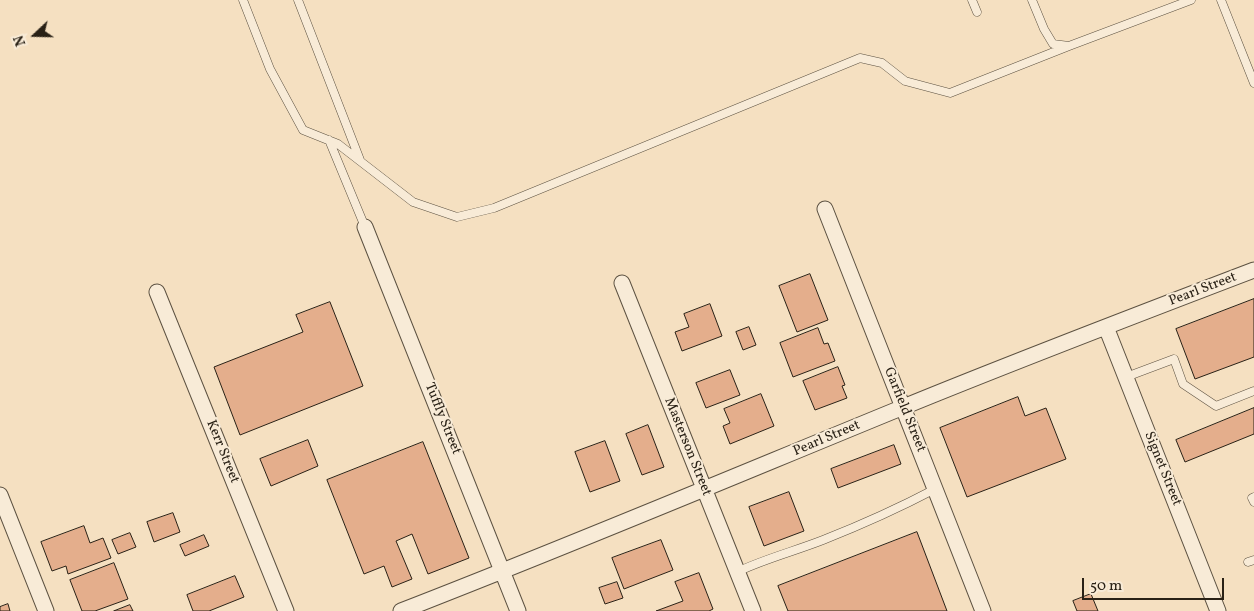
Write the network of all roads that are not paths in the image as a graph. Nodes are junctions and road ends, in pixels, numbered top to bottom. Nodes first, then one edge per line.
1 (243, 0) edge
2 (298, 0) edge
3 (972, 0) edge
4 (1032, 0) edge
5 (1191, 0) edge
6 (1221, 0) edge
7 (977, 12) dead end
8 (1069, 46) junction
9 (1254, 82) edge
10 (329, 140) junction
11 (361, 162) junction
12 (825, 209) dead end
13 (365, 226) joint
14 (1254, 270) edge
15 (622, 283) dead end
16 (158, 292) dead end
17 (1106, 327) junction
18 (1126, 377) junction
19 (1254, 391) edge
20 (903, 407) junction
21 (935, 489) junction
22 (704, 490) junction
23 (0, 494) edge
24 (1254, 497) edge
25 (1254, 502) edge
26 (503, 572) junction
27 (736, 572) junction
28 (46, 611) edge
29 (286, 611) edge
30 (401, 611) edge
31 (518, 611) edge
32 (753, 611) edge
33 (983, 611) edge
34 (1218, 611) edge

1 - 10 lane
2 - 11 lane
3 - 7 lane
4 - 8 lane
5 - 8 lane
6 - 9 lane
8 - 11 lane
10 - 11 lane
10 - 13 lane
12 - 20 street, Garfield Street
13 - 26 street, Tuffly Street
14 - 17 street, Pearl Street
15 - 22 street, Masterson Street
16 - 29 street, Kerr Street
17 - 18 street, Signet Street
17 - 20 street, Pearl Street
18 - 19 lane
18 - 34 street, Signet Street
20 - 21 street, Garfield Street
20 - 22 street, Pearl Street
21 - 27 lane
21 - 33 street, Garfield Street
22 - 26 street, Pearl Street
22 - 27 street, Masterson Street
23 - 28 street
24 - 25 lane
26 - 30 street, Pearl Street
26 - 31 street, Tuffly Street
27 - 32 street, Masterson Street

